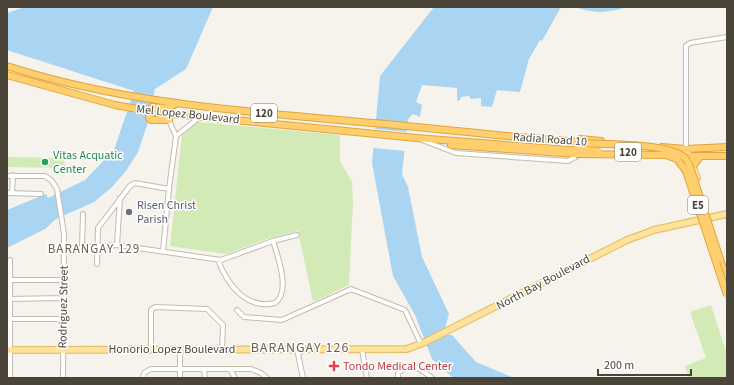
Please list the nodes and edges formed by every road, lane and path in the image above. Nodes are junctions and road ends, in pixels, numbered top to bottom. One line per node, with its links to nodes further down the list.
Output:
1 (727, 37): 16 (street)
2 (7, 66): 4 (highway, Mel Lopez Boulevard / 120)
3 (7, 75): 5 (highway, Mel Lopez Boulevard / 120, bridge)
4 (178, 103): 7 (highway); 8 (highway, Mel Lopez Boulevard / 120)
5 (164, 113): 6 (highway, Mel Lopez Boulevard / 120); 7 (street)
6 (201, 116): 10 (highway, Mel Lopez Boulevard / 120); 11 (street)
7 (169, 120): 11 (street)
8 (373, 123): 9 (highway, Radial Road 10 / 120)
9 (479, 133): 13 (highway, Radial Road 10 / 120); 14 (highway, bridge)
10 (373, 134): 12 (highway, Radial Road 10 / 120)
11 (176, 136): 28 (street)
12 (416, 138): 17 (highway, Radial Road 10 / 120); 17 (street); 18 (highway, bridge)
13 (587, 142): 16 (highway, Radial Road 10 / 120); 17 (highway)
14 (635, 146): 18 (highway, bridge); 49 (highway, E5, bridge)
15 (727, 147): 16 (highway, Radial Road 10 / 120)
16 (686, 149): 21 (main road); 22 (main road)
17 (586, 151): 19 (highway, Radial Road 10 / 120)
18 (634, 154): 50 (highway, E5, bridge)
19 (671, 154): 21 (highway, Radial Road 10 / 120); 24 (highway)
20 (727, 156): 23 (highway, Radial Road 10 / 120)
21 (683, 157): 22 (highway, Radial Road 10 / 120); 24 (main road)
22 (690, 158): 23 (highway, Radial Road 10 / 120); 25 (main road)
23 (699, 158): 25 (highway)
24 (685, 166): 35 (main road)
25 (693, 166): 34 (main road)
26 (7, 176): 27 (street)
27 (13, 176): 29 (street); 41 (street, Rodriguez Street)
28 (169, 188): 31 (street); 42 (street)
29 (9, 193): 30 (street)
30 (41, 194)
31 (120, 198): 38 (street); 39 (street)
32 (83, 214): 40 (street)
33 (727, 214): 34 (main road, North Bay Boulevard)
34 (709, 217): 35 (main road, North Bay Boulevard); 46 (main road)
35 (698, 218): 53 (main road); 57 (main road, North Bay Boulevard)
36 (297, 235): 37 (street)
37 (272, 241): 44 (street); 44 (street)
38 (117, 245): 39 (street); 42 (street)
39 (97, 246): 40 (street); 45 (street)
40 (82, 247): 41 (street)
41 (64, 249): 48 (street, Rodriguez Street)
42 (163, 251): 44 (street)
43 (10, 260): 47 (street)
44 (218, 260)
45 (97, 264)
46 (727, 275)
47 (9, 280): 48 (street); 51 (street)
48 (64, 280): 52 (street, Rodriguez Street)
49 (727, 280)
50 (727, 295)
51 (8, 298): 52 (street); 55 (street)
52 (63, 298): 56 (street, Rodriguez Street)
53 (727, 300)
54 (237, 310): 57 (street)
55 (8, 319): 56 (street); 63 (street)
56 (63, 319): 58 (street, Rodriguez Street)
57 (423, 343): 64 (main road, North Bay Boulevard)
58 (63, 349): 59 (main road, Honorio Lopez Boulevard); 63 (main road, Honorio Lopez Boulevard); 69 (street, Rodriguez Street)
59 (151, 349): 60 (main road, Honorio Lopez Boulevard); 61 (street)
60 (180, 349): 61 (main road, Honorio Lopez Boulevard); 65 (street)
61 (222, 349): 62 (main road, Honorio Lopez Boulevard)
62 (297, 349): 64 (main road, Honorio Lopez Boulevard); 75 (street)
63 (8, 350): 68 (street)
64 (362, 350): 76 (street)
65 (179, 369): 66 (street); 70 (street); 71 (street)
66 (204, 369): 67 (street); 72 (street)
67 (230, 370): 73 (street); 74 (street)
68 (10, 378)
69 (63, 378)
70 (143, 378)
71 (180, 378)
72 (205, 378)
73 (235, 378)
74 (267, 378)
75 (303, 378)
76 (367, 378)
77 (398, 378): 78 (street)
78 (432, 378)

